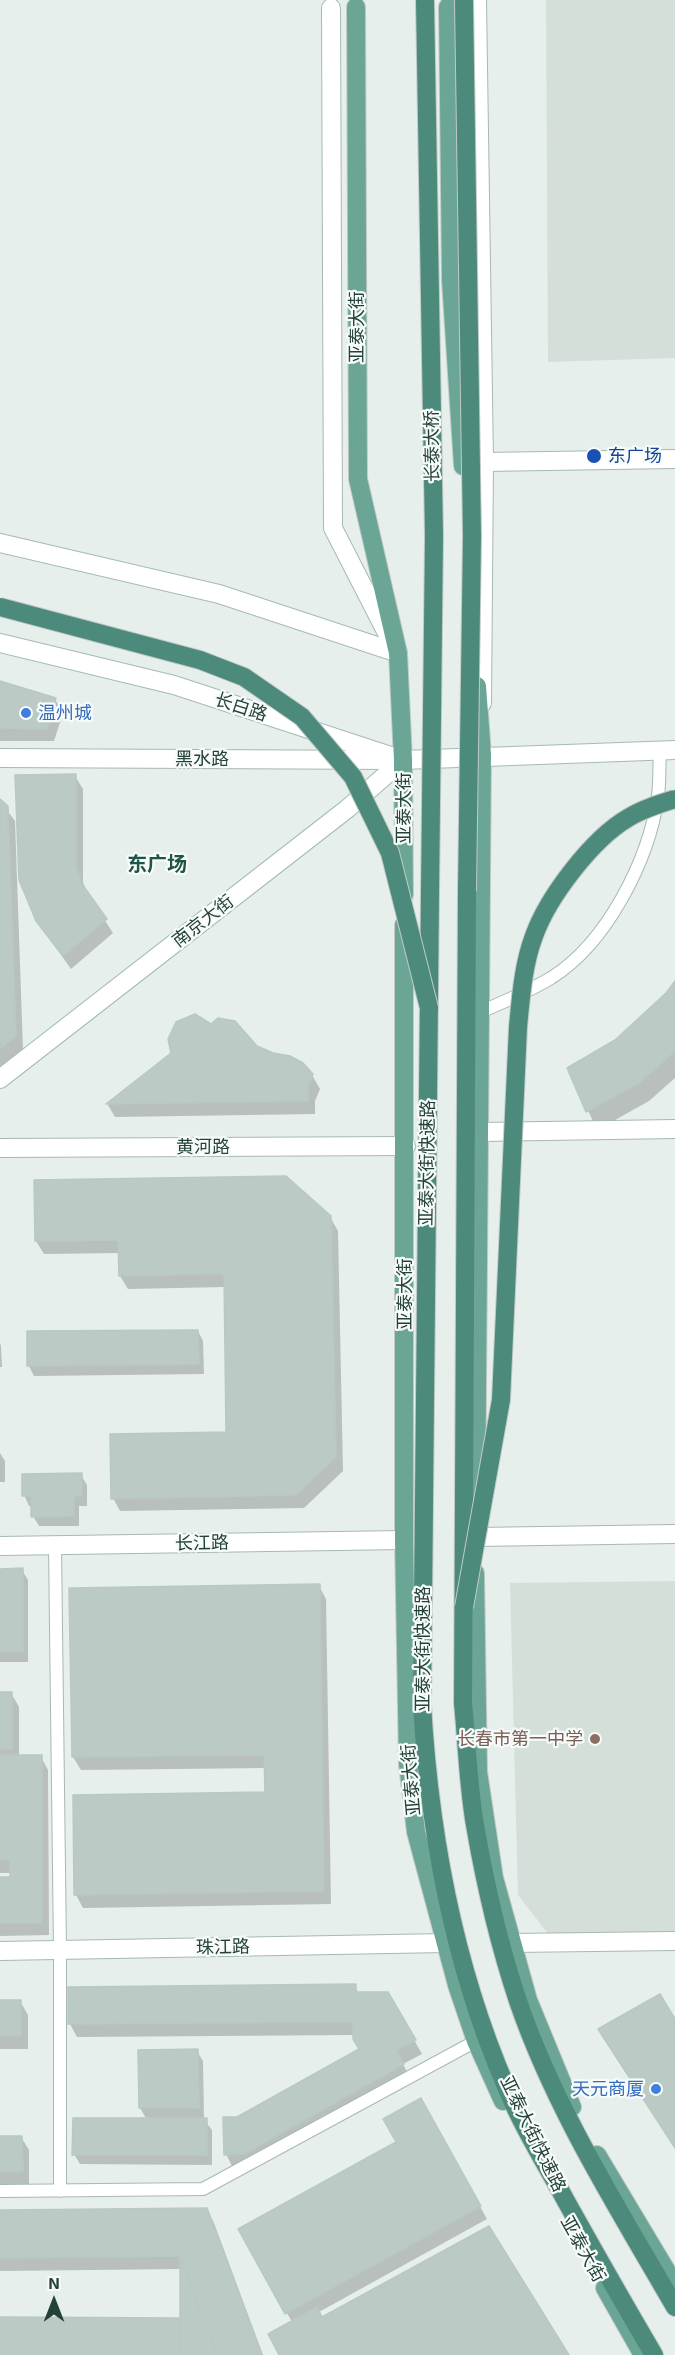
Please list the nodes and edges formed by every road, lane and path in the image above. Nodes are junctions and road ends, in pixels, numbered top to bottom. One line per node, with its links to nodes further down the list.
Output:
1 (425, 0): 17 (highway, 长泰大桥, bridge)
2 (477, 1): 7 (street)
3 (456, 3): 13 (main road); 30 (highway, 亚泰大街快速路, bridge)
4 (356, 7): 11 (main road, 亚泰大街)
5 (331, 8): 11 (street)
6 (675, 459): 7 (street)
7 (484, 462): 13 (street)
8 (0, 543): 11 (street)
9 (0, 607): 18 (highway, bridge)
10 (0, 643): 15 (street, 长白路)
11 (398, 653): 15 (main road, 亚泰大街)
12 (668, 749): 13 (street); 19 (lane)
13 (482, 755): 15 (street, 长白路); 19 (main road)
14 (0, 758): 15 (street, 黑水路)
15 (403, 760): 20 (street, 南京大街); 23 (main road, 亚泰大街)
16 (675, 799): 30 (highway, bridge)
17 (430, 893): 18 (highway, 亚泰大街快速路, bridge)
18 (429, 1008): 42 (highway, 亚泰大街快速路)
19 (480, 1012): 22 (main road)
20 (0, 1079)
21 (675, 1129): 22 (street)
22 (480, 1132): 26 (main road)
23 (406, 1146): 24 (street, 黄河路); 27 (main road, 亚泰大街)
24 (0, 1148)
25 (675, 1534): 26 (street)
26 (476, 1538): 33 (main road)
27 (404, 1540): 29 (street, 长江路); 32 (main road, 亚泰大街)
28 (0, 1546): 29 (street, 长江路)
29 (55, 1546): 34 (lane)
30 (464, 1607): 40 (highway, 亚泰大街快速路)
31 (675, 1941): 33 (street)
32 (446, 1943): 34 (street, 珠江路); 36 (main road, 亚泰大街)
33 (511, 1943): 39 (main road)
34 (60, 1950): 35 (street, 珠江路); 38 (lane)
35 (0, 1951)
36 (476, 2041): 38 (lane); 41 (main road, 亚泰大街)
37 (0, 2191): 38 (lane)
38 (60, 2191)
39 (675, 2285)
40 (675, 2307)
41 (643, 2355)
42 (654, 2355)

